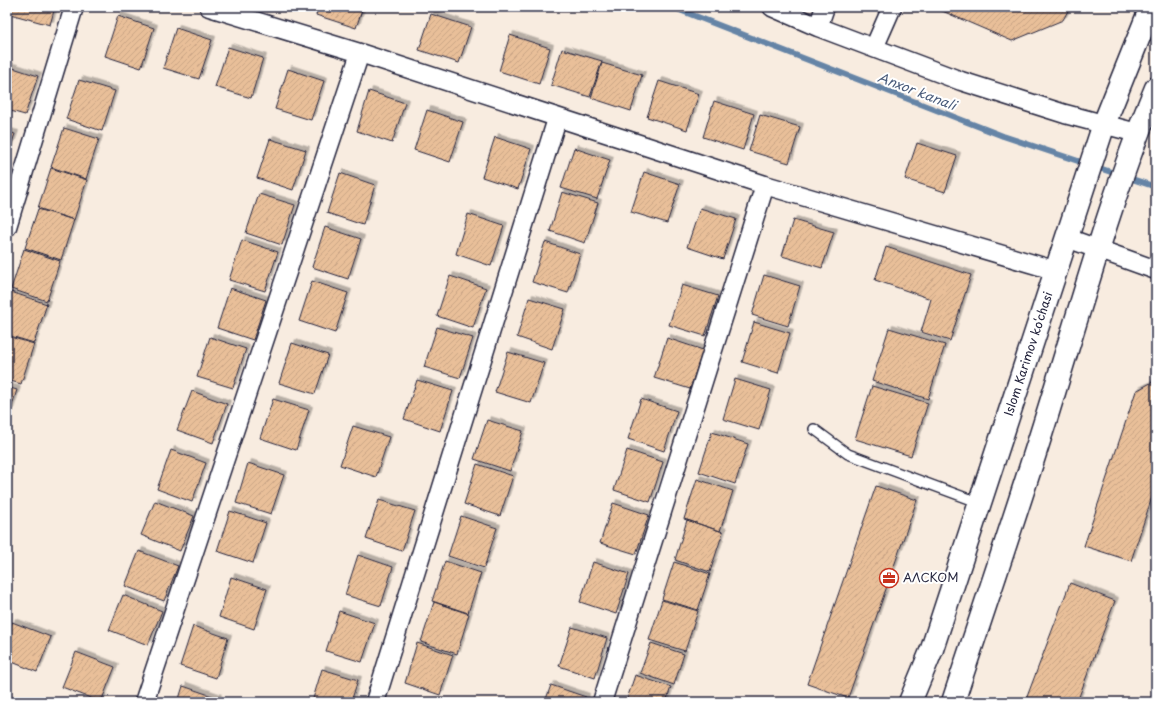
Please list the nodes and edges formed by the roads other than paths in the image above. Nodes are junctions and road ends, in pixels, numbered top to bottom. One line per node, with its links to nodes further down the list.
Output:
1 (74, 7): 15 (street)
2 (209, 7): 9 (street)
3 (772, 7): 7 (street)
4 (825, 7): 7 (street)
5 (892, 7): 8 (street)
6 (1152, 7): 12 (main road, Islom Karimov ko‘chasi)
7 (818, 27): 8 (street)
8 (874, 48): 12 (street)
9 (360, 53): 11 (street); 22 (street)
10 (1156, 88): 13 (main road)
11 (557, 119): 14 (street); 23 (street)
12 (1104, 124): 13 (street); 16 (main road, Islom Karimov ko‘chasi)
13 (1143, 124): 17 (main road)
14 (765, 185): 18 (street); 24 (street)
15 (7, 227)
16 (1067, 238): 17 (street); 18 (main road, Islom Karimov ko‘chasi)
17 (1098, 249): 19 (street); 26 (main road)
18 (1056, 270): 21 (main road, Islom Karimov ko‘chasi)
19 (1156, 270)
20 (814, 429): 21 (lane)
21 (980, 503): 25 (main road, Islom Karimov ko‘chasi)
22 (144, 702)
23 (375, 702)
24 (602, 702)
25 (910, 702)
26 (953, 702)

